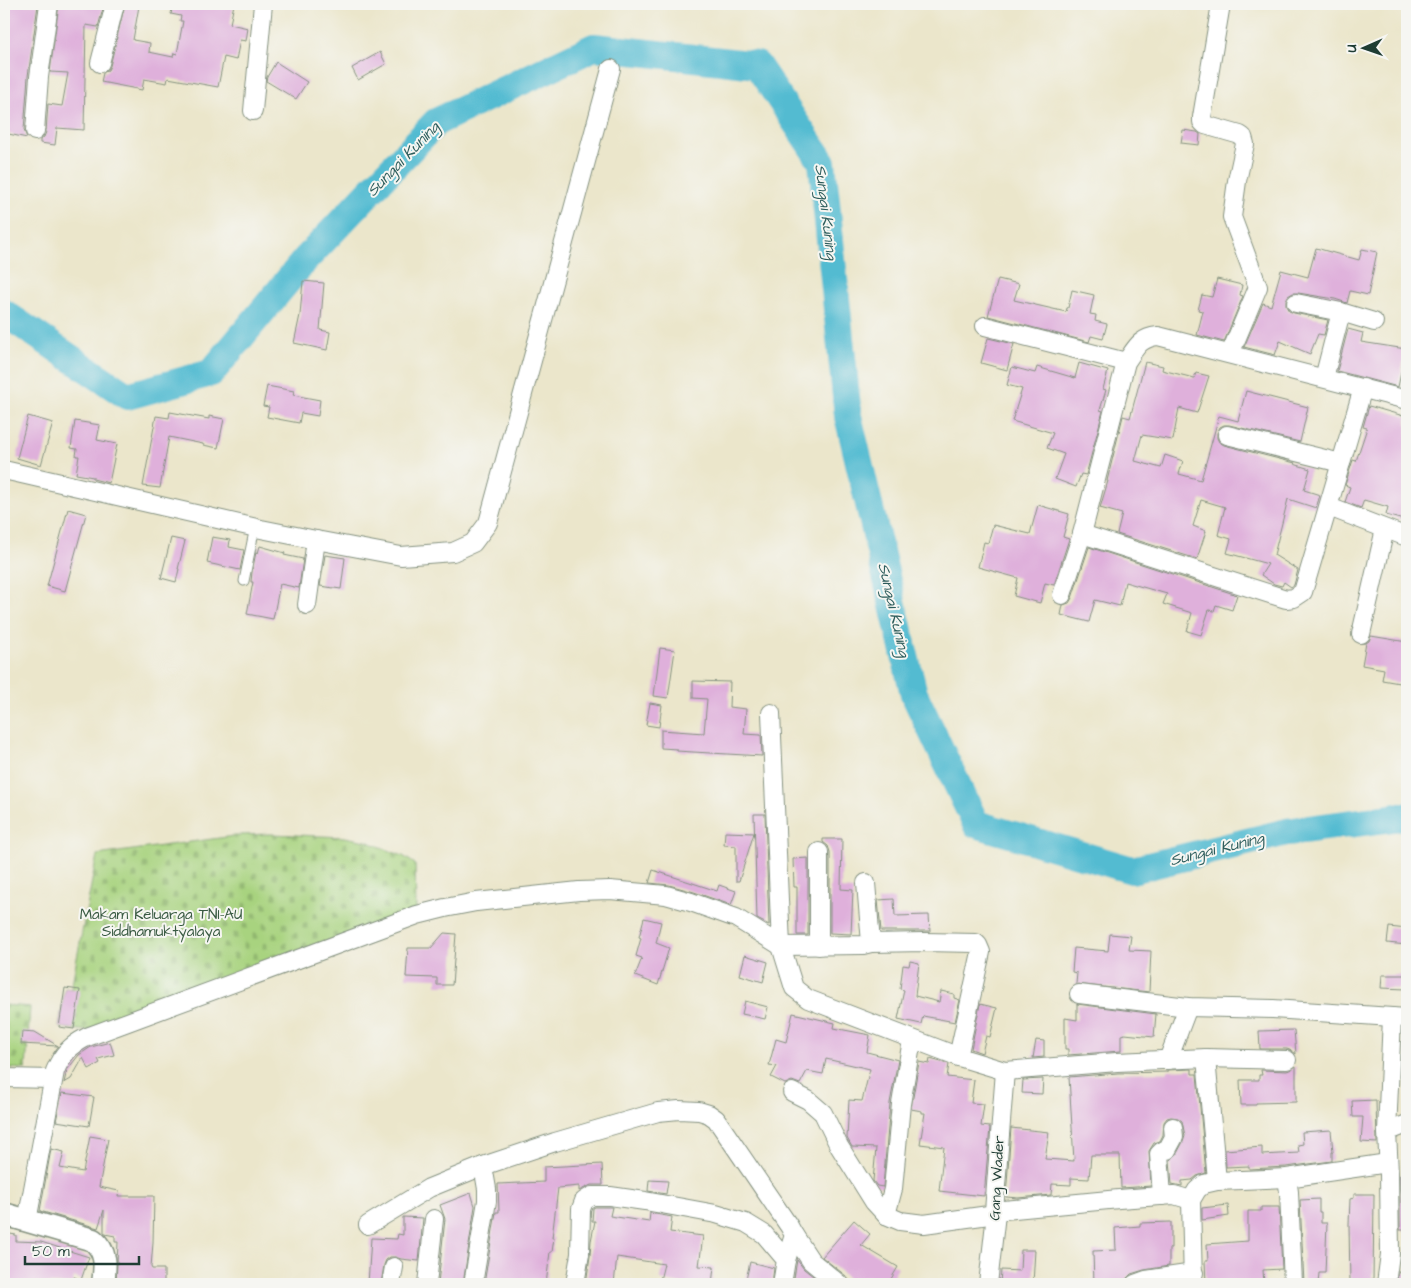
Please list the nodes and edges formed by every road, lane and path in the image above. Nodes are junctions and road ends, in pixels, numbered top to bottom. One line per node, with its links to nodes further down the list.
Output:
1 (49, 4): 8 (street)
2 (115, 4): 5 (street)
3 (263, 4): 7 (street)
4 (1221, 4): 13 (street)
5 (100, 63)
6 (611, 69): 26 (street)
7 (253, 112)
8 (35, 131)
9 (1296, 303): 10 (street)
10 (1341, 312): 11 (street); 15 (street)
11 (1374, 322)
12 (985, 326): 14 (street)
13 (1230, 354): 14 (street); 15 (street)
14 (1126, 362): 24 (street)
15 (1324, 378): 16 (street)
16 (1362, 388): 17 (street); 19 (street)
17 (1407, 400)
18 (1227, 435): 19 (street)
19 (1341, 463): 21 (street)
20 (4, 470): 22 (street)
21 (1329, 507): 23 (street); 24 (street)
22 (255, 527): 26 (street); 27 (lane)
23 (1386, 529): 25 (street); 30 (street)
24 (1082, 534): 28 (street)
25 (1407, 537)
26 (316, 540): 29 (street)
27 (244, 582)
28 (1062, 595)
29 (307, 605)
30 (1361, 634)
31 (771, 713): 35 (street)
32 (819, 852): 36 (street)
33 (866, 883): 34 (street)
34 (871, 943): 36 (street); 41 (street)
35 (782, 946): 36 (street); 40 (street); 47 (street)
36 (819, 946)
37 (1079, 994): 38 (street)
38 (1188, 1007): 39 (street); 43 (street)
39 (1400, 1017): 51 (street)
40 (912, 1040): 41 (street); 60 (street)
41 (958, 1057): 45 (street)
42 (1206, 1058): 43 (street); 44 (street); 54 (street)
43 (1168, 1060): 45 (street)
44 (1288, 1060)
45 (1005, 1071): 58 (street, Gang Wader)
46 (4, 1078): 47 (street)
47 (53, 1079): 62 (street)
48 (792, 1092): 60 (street)
49 (1407, 1124): 51 (street)
50 (1173, 1127): 56 (street)
51 (1387, 1132): 53 (street)
52 (483, 1166): 63 (street); 64 (street); 69 (street)
53 (1388, 1174): 55 (street); 76 (street)
54 (1216, 1182): 55 (street); 57 (street)
55 (1288, 1185): 75 (street)
56 (1162, 1196): 57 (street); 58 (street)
57 (1191, 1200): 66 (street)
58 (995, 1213): 60 (street); 73 (street, Gang Wader)
59 (4, 1214): 62 (street)
60 (886, 1215)
61 (434, 1219): 68 (street)
62 (27, 1220): 67 (street)
63 (368, 1225)
64 (794, 1236): 65 (street); 72 (street)
65 (786, 1260): 70 (street); 71 (street)
66 (1194, 1279): 74 (street)
67 (103, 1284)
68 (427, 1284)
69 (473, 1284)
70 (575, 1284)
71 (782, 1284)
72 (839, 1284)
73 (988, 1284)
74 (1135, 1284)
75 (1293, 1284)
76 (1386, 1284)

